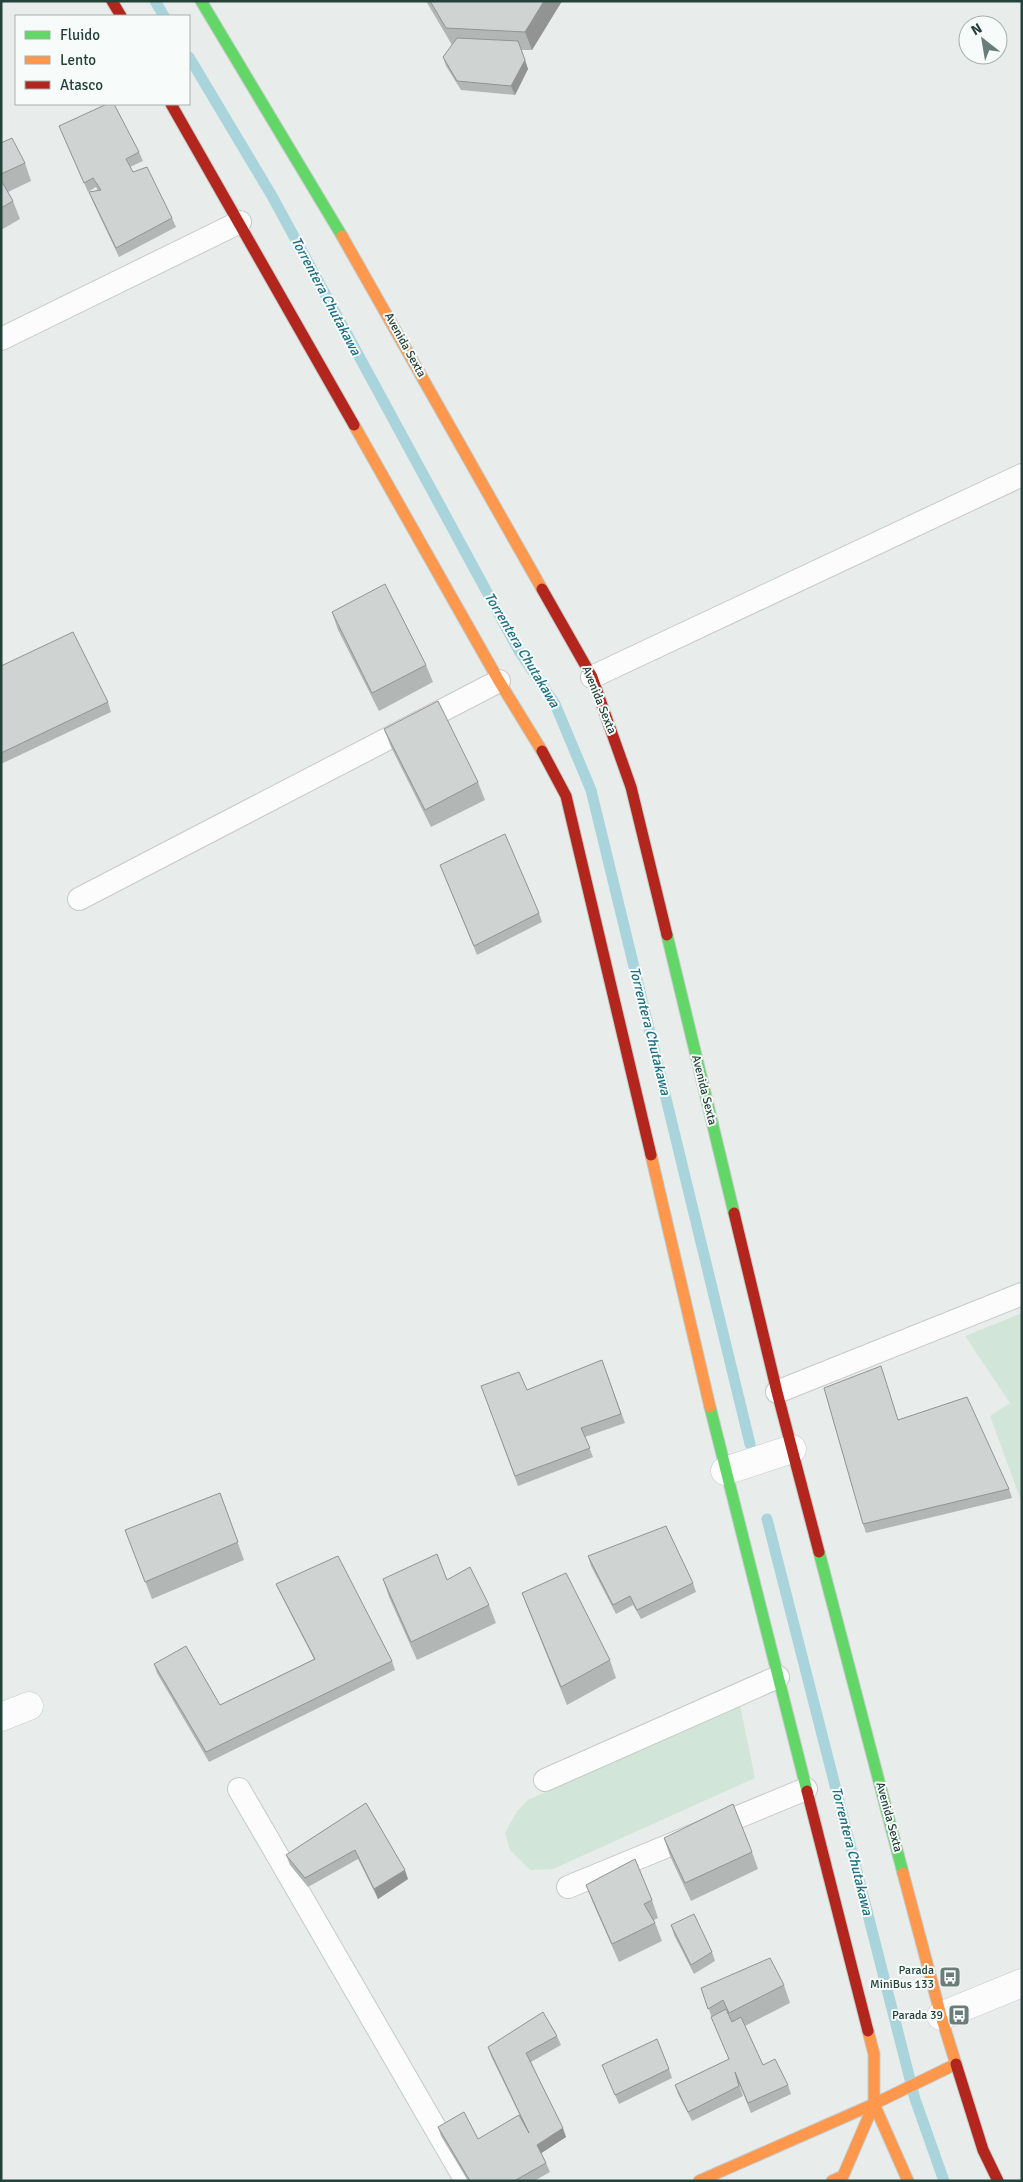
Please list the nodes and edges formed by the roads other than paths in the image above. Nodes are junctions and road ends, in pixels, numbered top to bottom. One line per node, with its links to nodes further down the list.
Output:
1 (112, 1): 3 (street)
2 (201, 1): 8 (street, Avenida Sexta)
3 (120, 15)
4 (173, 105): 5 (street)
5 (240, 222): 6 (lane); 9 (street)
6 (1, 339)
7 (1022, 475): 8 (lane)
8 (592, 677): 12 (street, Avenida Sexta)
9 (499, 680): 10 (lane); 14 (street)
10 (79, 899)
11 (1022, 1294): 12 (lane)
12 (777, 1392): 13 (street, Avenida Sexta)
13 (792, 1449): 14 (street); 23 (street, Avenida Sexta)
14 (729, 1470): 15 (street)
15 (778, 1677): 18 (lane); 20 (street)
16 (29, 1706): 17 (street)
17 (1, 1718)
18 (545, 1780)
19 (238, 1789): 26 (lane)
20 (806, 1789): 21 (lane); 25 (street)
21 (568, 1888)
22 (1022, 1983): 23 (street)
23 (941, 2016): 24 (street, Avenida Sexta)
24 (956, 2064): 25 (street); 30 (street, Avenida Sexta)
25 (874, 2104): 27 (street); 28 (street); 29 (street)
26 (466, 2181)
27 (698, 2181)
28 (832, 2181)
29 (908, 2181)
30 (998, 2181)

